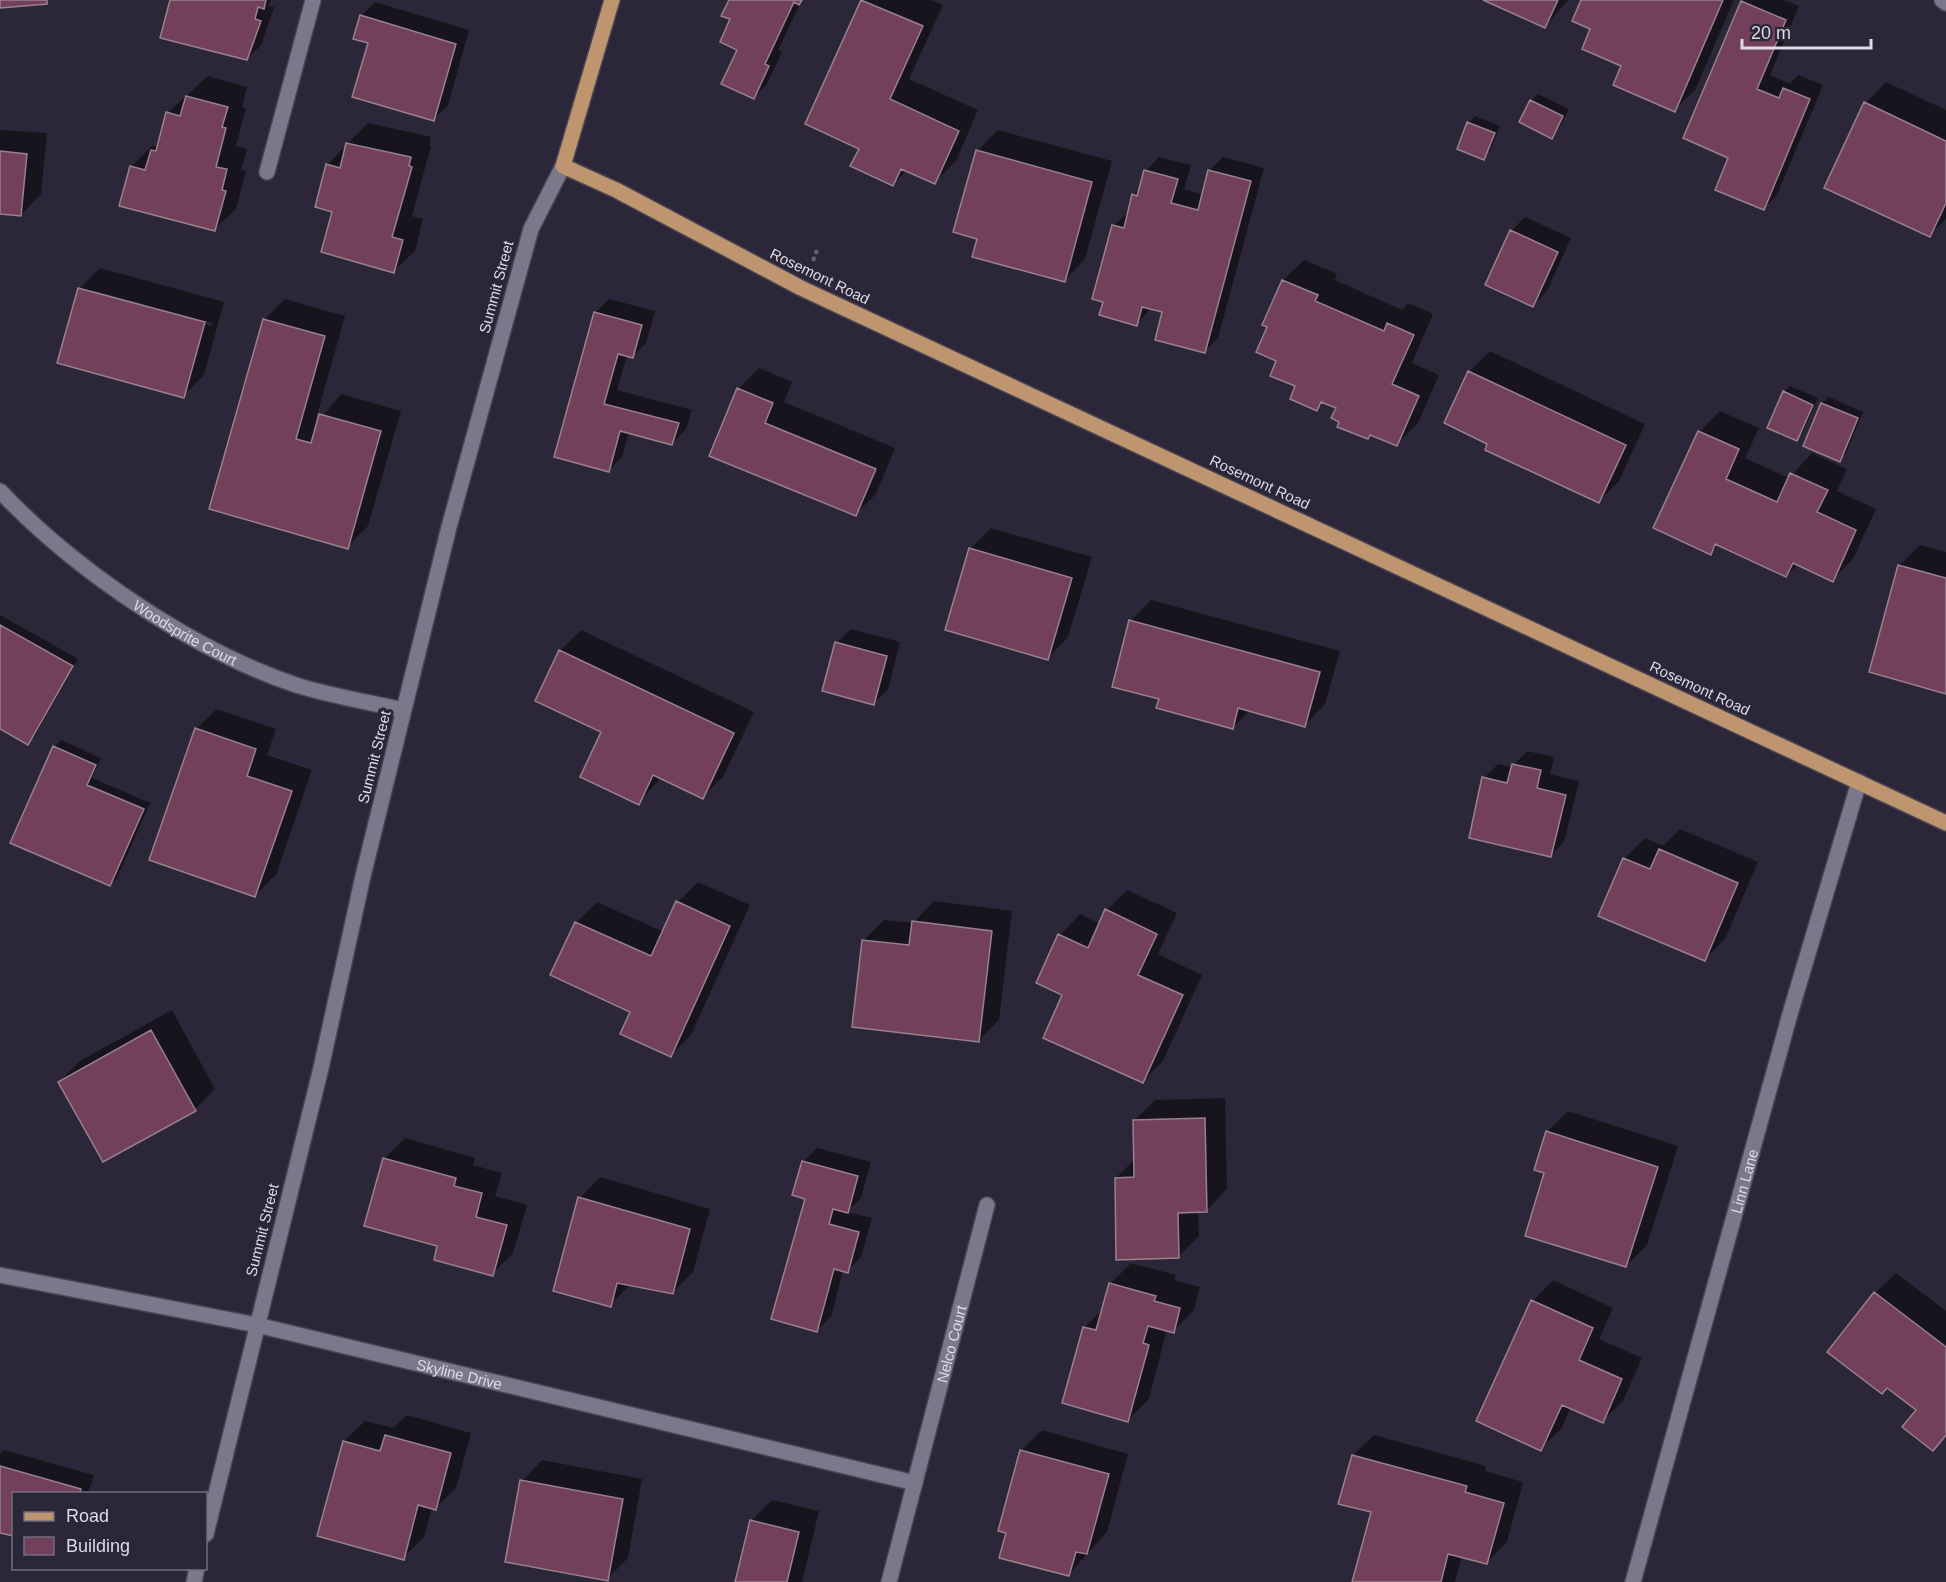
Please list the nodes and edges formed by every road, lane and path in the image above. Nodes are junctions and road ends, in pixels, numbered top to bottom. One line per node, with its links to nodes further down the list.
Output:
1 (313, 0): 6 (street)
2 (612, 0): 5 (main road, Summit Street)
3 (1942, 0): 4 (street)
4 (1946, 3)
5 (563, 166): 8 (street, Summit Street); 9 (main road, Rosemont Road)
6 (267, 172)
7 (0, 491): 8 (street, Woodsprite Court)
8 (403, 710): 13 (street, Summit Street)
9 (1859, 782): 10 (main road, Rosemont Road); 17 (street, Linn Lane)
10 (1946, 823)
11 (987, 1205): 14 (street, Nelco Court)
12 (0, 1275): 13 (street, Skyline Drive)
13 (257, 1325): 14 (street, Skyline Drive); 15 (street, Summit Street)
14 (915, 1483): 16 (street, Nelco Court)
15 (207, 1530)
16 (889, 1582)
17 (1633, 1582)

